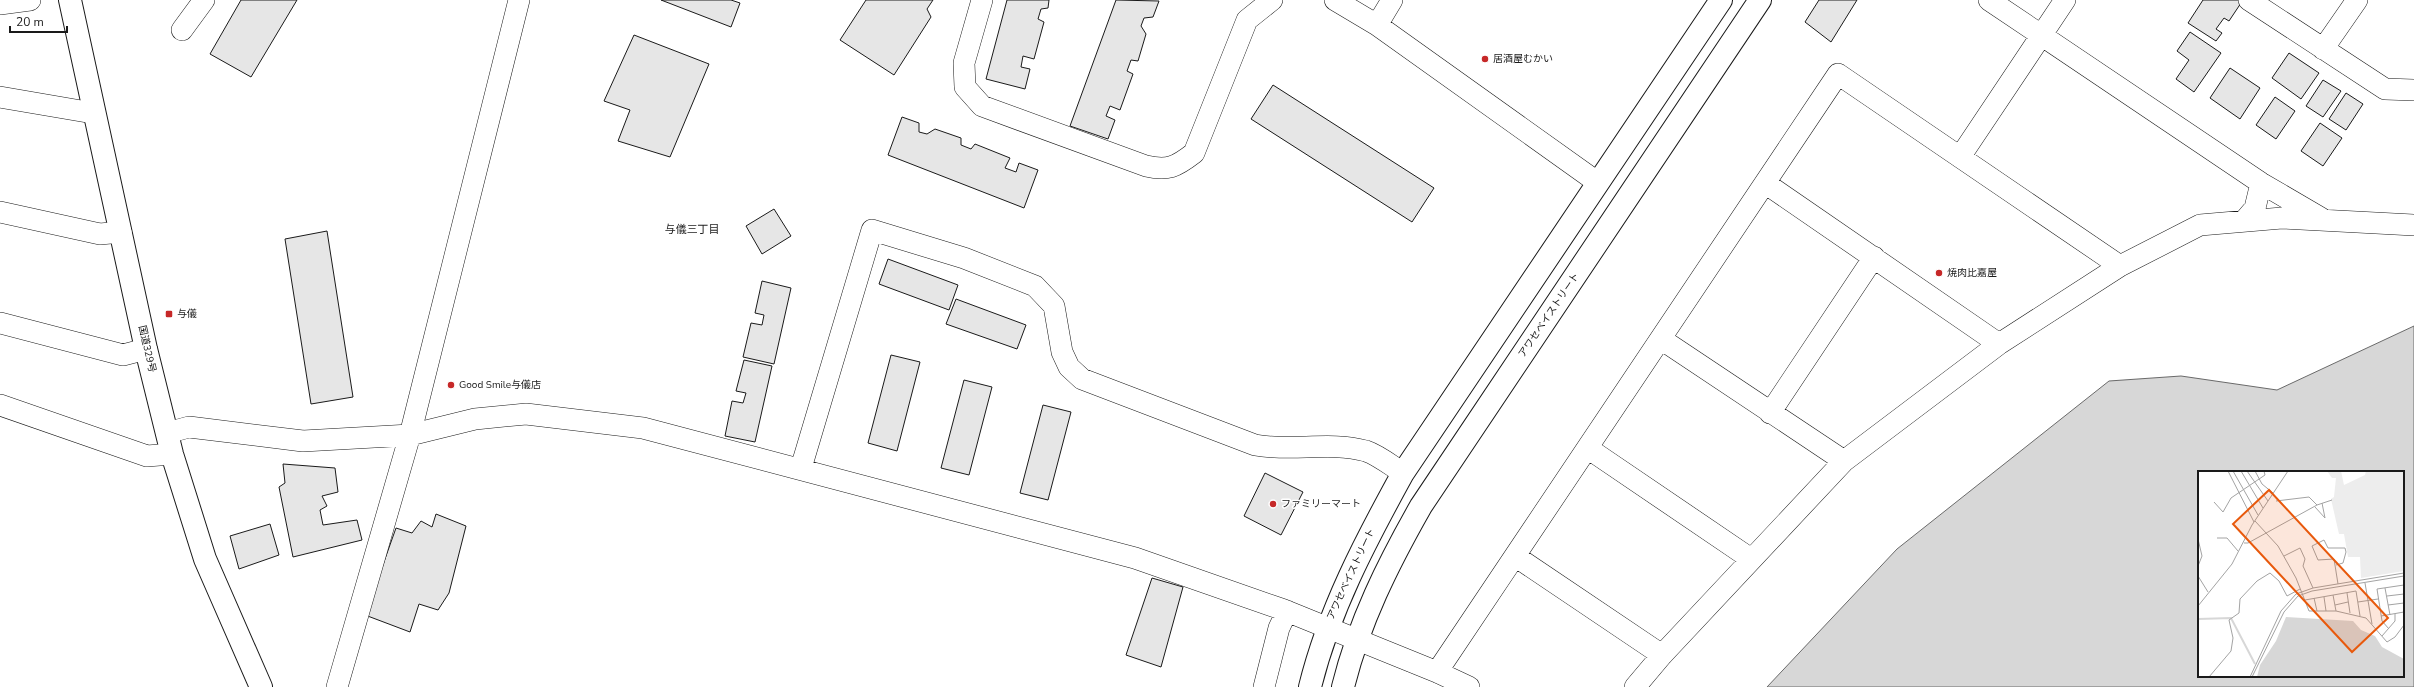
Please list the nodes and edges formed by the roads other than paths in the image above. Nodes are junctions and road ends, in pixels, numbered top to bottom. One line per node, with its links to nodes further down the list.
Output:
1 (30, 0): 15 (street)
2 (70, 0): 22 (main road, 国道329号)
3 (204, 0): 17 (street)
4 (519, 0): 41 (street)
5 (982, 0): 6 (street)
6 (1272, 0)
7 (1335, 0): 16 (street)
8 (1392, 0): 16 (street)
9 (1721, 0): 24 (main road, アワセベイストリート)
10 (1760, 0): 51 (main road, アワセベイストリート)
11 (1989, 0): 18 (street)
12 (2065, 0): 18 (street)
13 (2249, 0): 19 (street)
14 (2357, 0): 19 (street)
15 (0, 4)
16 (1377, 25): 24 (street)
17 (182, 30)
18 (2042, 35): 23 (street); 26 (street)
19 (2323, 49): 20 (street)
20 (2414, 90)
21 (0, 97): 22 (street)
22 (93, 113): 31 (main road, 国道329号)
23 (1960, 157): 25 (street); 33 (street)
24 (1597, 182): 46 (main road, アワセベイストリート)
25 (1765, 183): 32 (street); 35 (street)
26 (2261, 183): 28 (street); 29 (street)
27 (0, 212): 31 (street)
28 (2244, 221): 29 (street); 33 (street)
29 (2328, 222): 30 (street)
30 (2414, 225)
31 (121, 232): 37 (main road, 国道329号)
32 (1874, 257): 36 (street); 39 (street)
33 (2120, 266): 36 (street)
34 (0, 323): 37 (street)
35 (1661, 339): 39 (street); 42 (street)
36 (1999, 344): 44 (street)
37 (146, 349): 40 (main road, 国道329号)
38 (0, 405): 43 (street)
39 (1770, 413): 44 (street)
40 (167, 433): 41 (street); 43 (main road, 国道329号)
41 (410, 435): 45 (street); 55 (street)
42 (1589, 449): 47 (street); 48 (street)
43 (172, 454): 54 (main road, 国道329号)
44 (1844, 461): 48 (street)
45 (801, 468): 46 (street); 49 (street)
46 (1403, 472): 50 (main road, アワセベイストリート)
47 (1515, 556): 52 (street); 53 (street)
48 (1752, 559): 52 (street)
49 (1287, 611): 50 (street); 56 (street)
50 (1327, 628): 51 (street); 57 (main road, アワセベイストリート)
51 (1356, 639): 53 (street); 58 (main road, アワセベイストリート)
52 (1662, 654): 60 (street)
53 (1437, 672): 59 (street)
54 (261, 687)
55 (337, 687)
56 (1264, 687)
57 (1310, 687)
58 (1343, 687)
59 (1469, 687)
60 (1635, 687)

